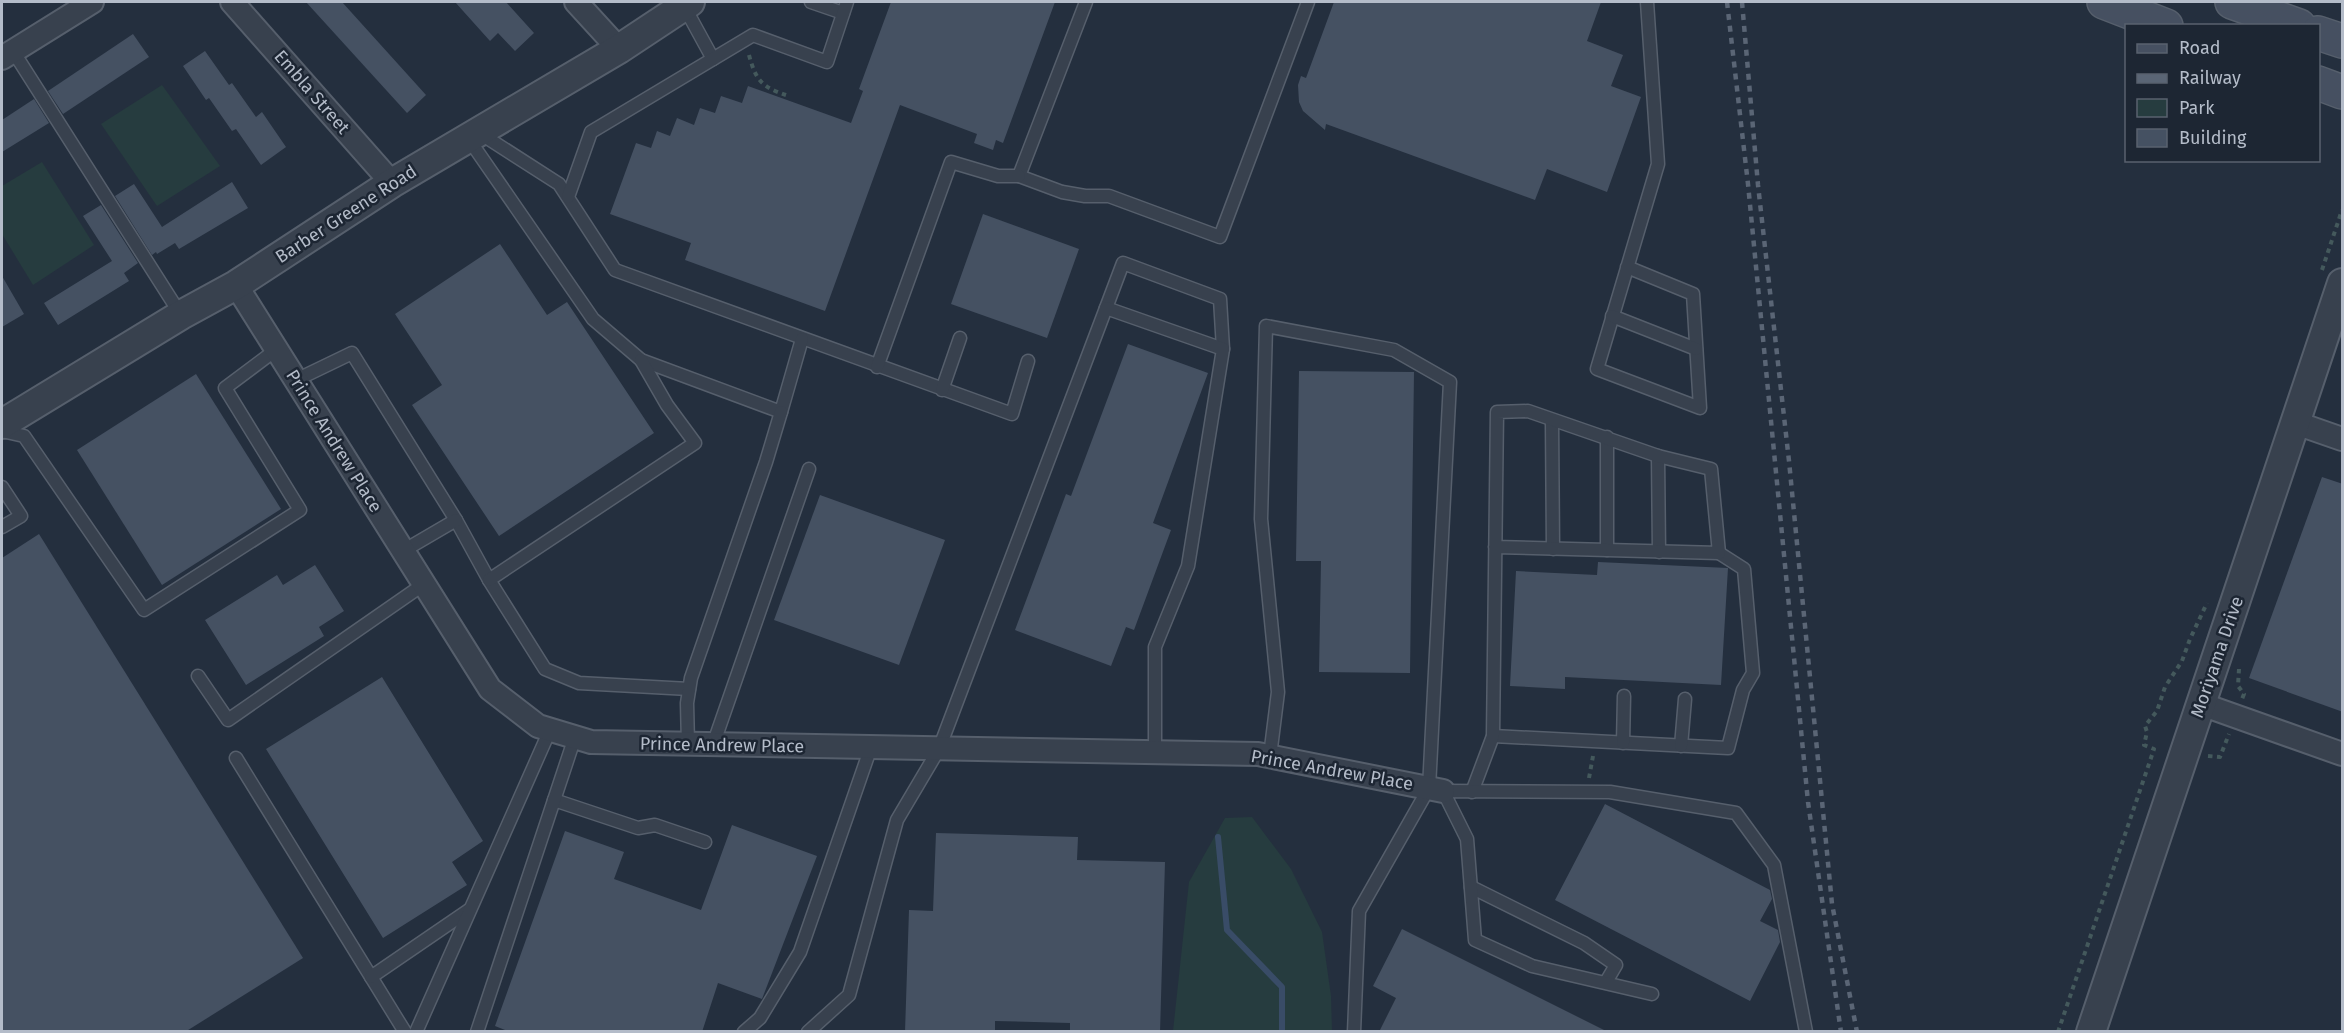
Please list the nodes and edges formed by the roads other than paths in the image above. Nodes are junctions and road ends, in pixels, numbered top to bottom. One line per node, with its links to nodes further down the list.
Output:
1 (92, 2): 17 (street)
2 (232, 2): 23 (street, Embla Street)
3 (576, 2): 16 (street)
4 (811, 2): 11 (lane)
5 (1086, 2): 22 (lane)
6 (1308, 2): 22 (lane)
7 (1647, 2): 25 (lane)
8 (2104, 2): 12 (main road)
9 (2232, 2): 13 (main road)
10 (687, 4): 16 (street, Barber Greene Road); 18 (lane)
11 (845, 7): 18 (lane)
12 (2161, 24)
13 (2293, 24)
14 (2320, 33): 15 (main road)
15 (2343, 41)
16 (619, 49): 21 (street, Barber Greene Road)
17 (8, 54): 29 (lane)
18 (713, 59): 24 (lane)
19 (2320, 83): 20 (main road)
20 (2343, 92)
21 (473, 135): 23 (street, Barber Greene Road); 24 (lane); 36 (lane)
22 (1019, 176): 38 (lane)
23 (392, 183): 27 (street, Barber Greene Road)
24 (568, 197): 32 (lane)
25 (1627, 267): 30 (lane); 35 (lane)
26 (2343, 283): 43 (street, Moriyama Drive)
27 (236, 285): 29 (street, Barber Greene Road); 33 (street, Prince Andrew Place)
28 (1106, 308): 34 (lane); 34 (lane); 74 (lane)
29 (181, 315): 44 (street, Barber Greene Road)
30 (1612, 316): 35 (lane); 35 (lane)
31 (960, 338): 40 (lane)
32 (802, 339): 38 (lane); 41 (lane)
33 (277, 349): 39 (street, Prince Andrew Place); 45 (lane)
34 (1223, 349): 75 (lane)
35 (1696, 350)
36 (641, 360): 41 (lane); 59 (lane)
37 (1028, 361): 40 (lane)
38 (877, 367): 40 (lane)
39 (296, 380): 51 (lane); 56 (street, Prince Andrew Place)
40 (942, 390)
41 (781, 412): 62 (lane)
42 (1552, 421): 46 (lane); 53 (lane); 54 (lane)
43 (2296, 423): 47 (street); 65 (street, Moriyama Drive)
44 (2, 424)
45 (2, 431)
46 (1607, 437): 48 (lane); 55 (lane)
47 (2343, 439)
48 (1658, 456): 57 (lane); 58 (lane)
49 (809, 469): 71 (lane)
50 (2, 487): 52 (lane)
51 (456, 520): 56 (lane); 59 (lane)
52 (2, 527)
53 (1496, 548): 54 (lane); 67 (lane)
54 (1553, 549): 55 (lane)
55 (1607, 550): 57 (lane)
56 (403, 551): 60 (street, Prince Andrew Place)
57 (1659, 552): 58 (lane)
58 (1719, 553): 72 (lane)
59 (489, 580): 62 (lane)
60 (424, 584): 61 (lane); 66 (street, Prince Andrew Place)
61 (198, 676)
62 (689, 689): 70 (lane)
63 (1624, 696): 69 (lane)
64 (1685, 699): 72 (lane)
65 (2201, 704): 76 (street); 95 (street, Moriyama Drive)
66 (550, 730): 68 (street, Prince Andrew Place); 84 (lane)
67 (1493, 736): 69 (lane); 80 (lane)
68 (574, 737): 70 (street, Prince Andrew Place); 81 (lane)
69 (1623, 743): 72 (lane)
70 (688, 744): 71 (street, Prince Andrew Place)
71 (713, 745): 73 (street, Prince Andrew Place)
72 (1681, 746)
73 (871, 747): 74 (street, Prince Andrew Place); 91 (lane)
74 (939, 748): 75 (street, Prince Andrew Place); 92 (lane)
75 (1155, 752): 77 (street, Prince Andrew Place)
76 (2343, 754)
77 (1270, 756): 79 (street, Prince Andrew Place); 79 (lane)
78 (236, 758): 85 (lane)
79 (1436, 790): 80 (lane); 83 (lane); 93 (lane)
80 (1472, 792): 94 (lane)
81 (554, 800): 82 (lane); 90 (lane)
82 (705, 842)
83 (1471, 887): 86 (lane); 86 (lane)
84 (470, 910): 85 (lane); 89 (lane)
85 (371, 977): 88 (lane)
86 (1605, 982): 87 (lane)
87 (1652, 994)
88 (405, 1032)
89 (417, 1032)
90 (477, 1032)
91 (744, 1032)
92 (808, 1032)
93 (1354, 1032)
94 (1806, 1032)
95 (2091, 1032)

